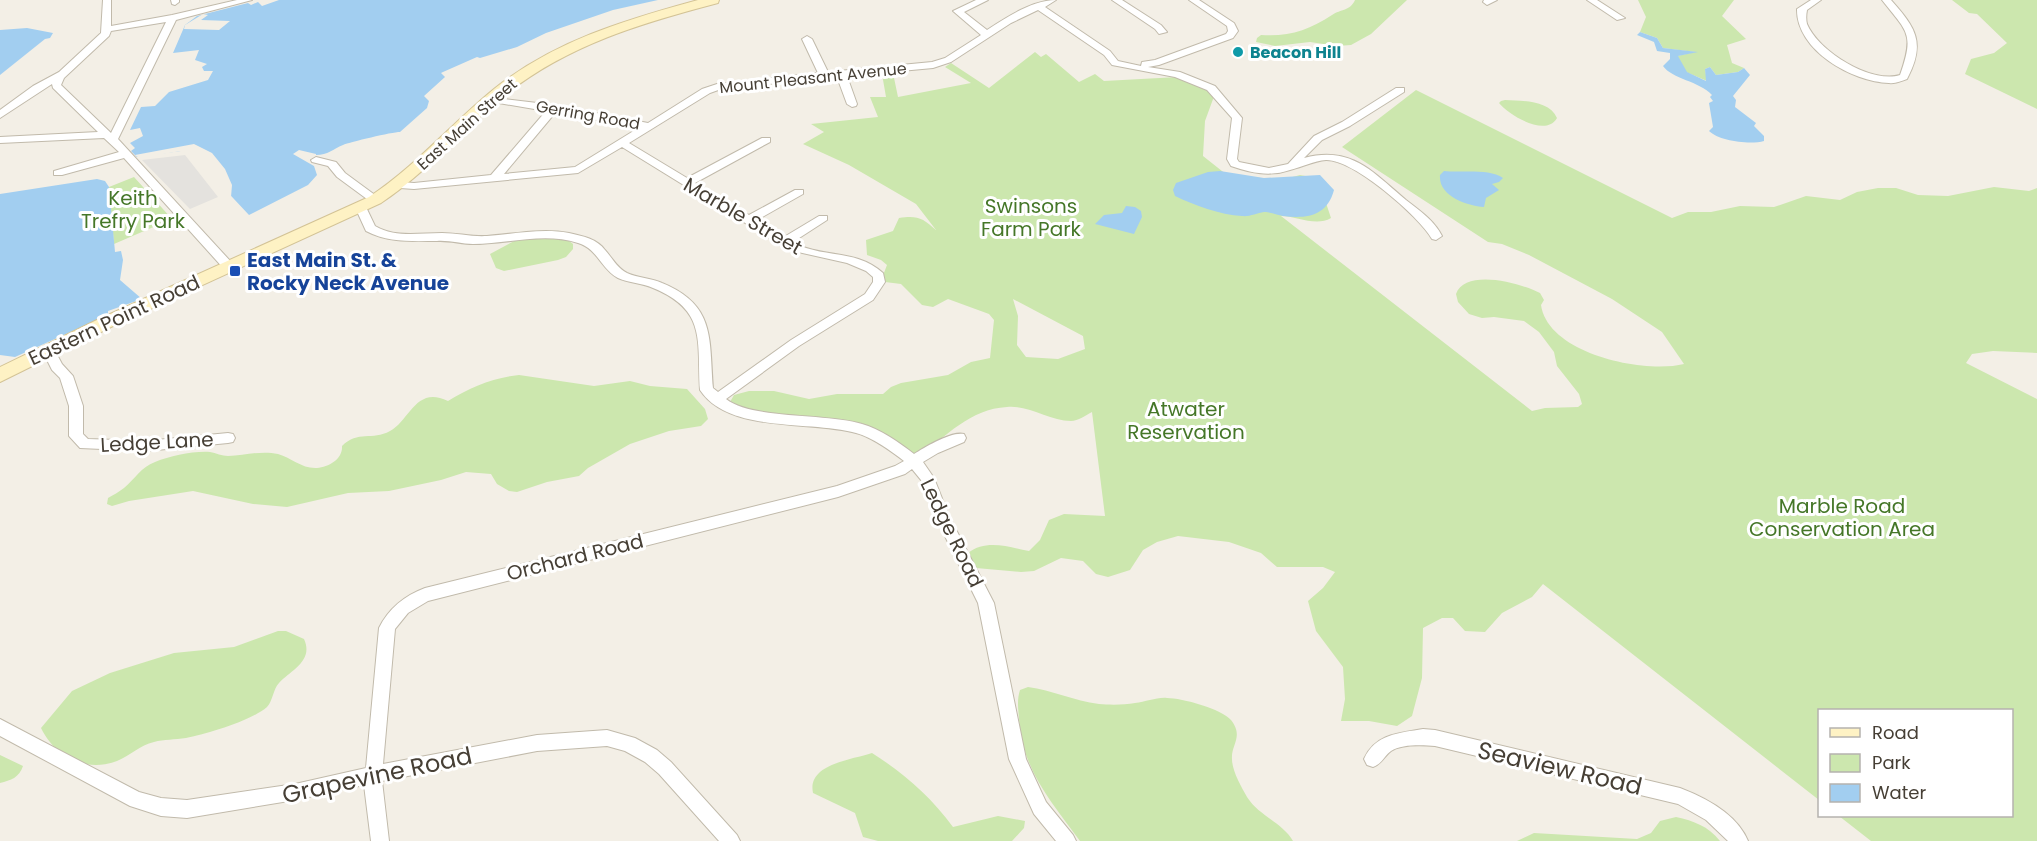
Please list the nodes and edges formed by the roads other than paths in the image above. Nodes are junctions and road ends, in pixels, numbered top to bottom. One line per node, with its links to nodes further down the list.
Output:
1 (107, 0): 14 (street)
2 (248, 0): 12 (street)
3 (713, 0): 23 (main road, East Main Street)
4 (984, 0): 16 (street)
5 (1052, 0): 11 (street, Mount Pleasant Avenue)
6 (1116, 0): 15 (street)
7 (1193, 0): 18 (street)
8 (1591, 0): 13 (street)
9 (1817, 0): 10 (street)
10 (1886, 0)
11 (1038, 6): 16 (street, Mount Pleasant Avenue); 18 (street)
12 (172, 18): 14 (street); 28 (street)
13 (1620, 18)
14 (107, 29): 19 (street)
15 (1161, 32)
16 (987, 35): 20 (street, Mount Pleasant Avenue)
17 (807, 39): 21 (street)
18 (1107, 53): 34 (street)
19 (62, 74): 26 (street); 28 (street)
20 (841, 75): 21 (street, Mount Pleasant Avenue); 24 (street)
21 (824, 76): 27 (street, Mount Pleasant Avenue)
22 (1400, 90): 34 (street)
23 (492, 99): 25 (street, Gerring Road); 38 (main road, East Main Street)
24 (852, 104)
25 (554, 108): 27 (street, Gerring Road); 36 (street)
26 (0, 116)
27 (649, 126): 31 (street, Mount Pleasant Avenue)
28 (110, 139): 29 (street); 32 (street)
29 (0, 140)
30 (766, 140): 37 (street)
31 (622, 143): 36 (street, Mount Pleasant Avenue); 37 (street, Marble Street)
32 (125, 154): 35 (street); 45 (street)
33 (316, 160): 40 (street)
34 (1292, 166): 43 (street)
35 (58, 173)
36 (494, 179): 38 (street, Mount Pleasant Avenue)
37 (686, 183): 42 (street, Marble Street)
38 (400, 185): 40 (main road, East Main Street)
39 (800, 192): 42 (street)
40 (368, 204): 45 (main road, East Main Street); 48 (street)
41 (823, 218): 44 (street)
42 (747, 221): 44 (street, Marble Street)
43 (1436, 236)
44 (784, 242): 48 (street, Marble Street)
45 (229, 267): 46 (main road, Eastern Point Road)
46 (48, 350): 47 (main road, Eastern Point Road); 49 (street, Ledge Lane)
47 (0, 375)
48 (718, 398): 51 (street, Ledge Road)
49 (228, 438)
50 (959, 438): 51 (street, Orchard Road)
51 (914, 461): 54 (street, Orchard Road); 57 (street, Ledge Road)
52 (0, 728): 54 (street, Grapevine Road)
53 (1373, 759): 58 (street, Seaview Road)
54 (375, 774): 55 (street, Orchard Road); 56 (street, Grapevine Road)
55 (380, 841)
56 (731, 841)
57 (1067, 841)
58 (1738, 841)

